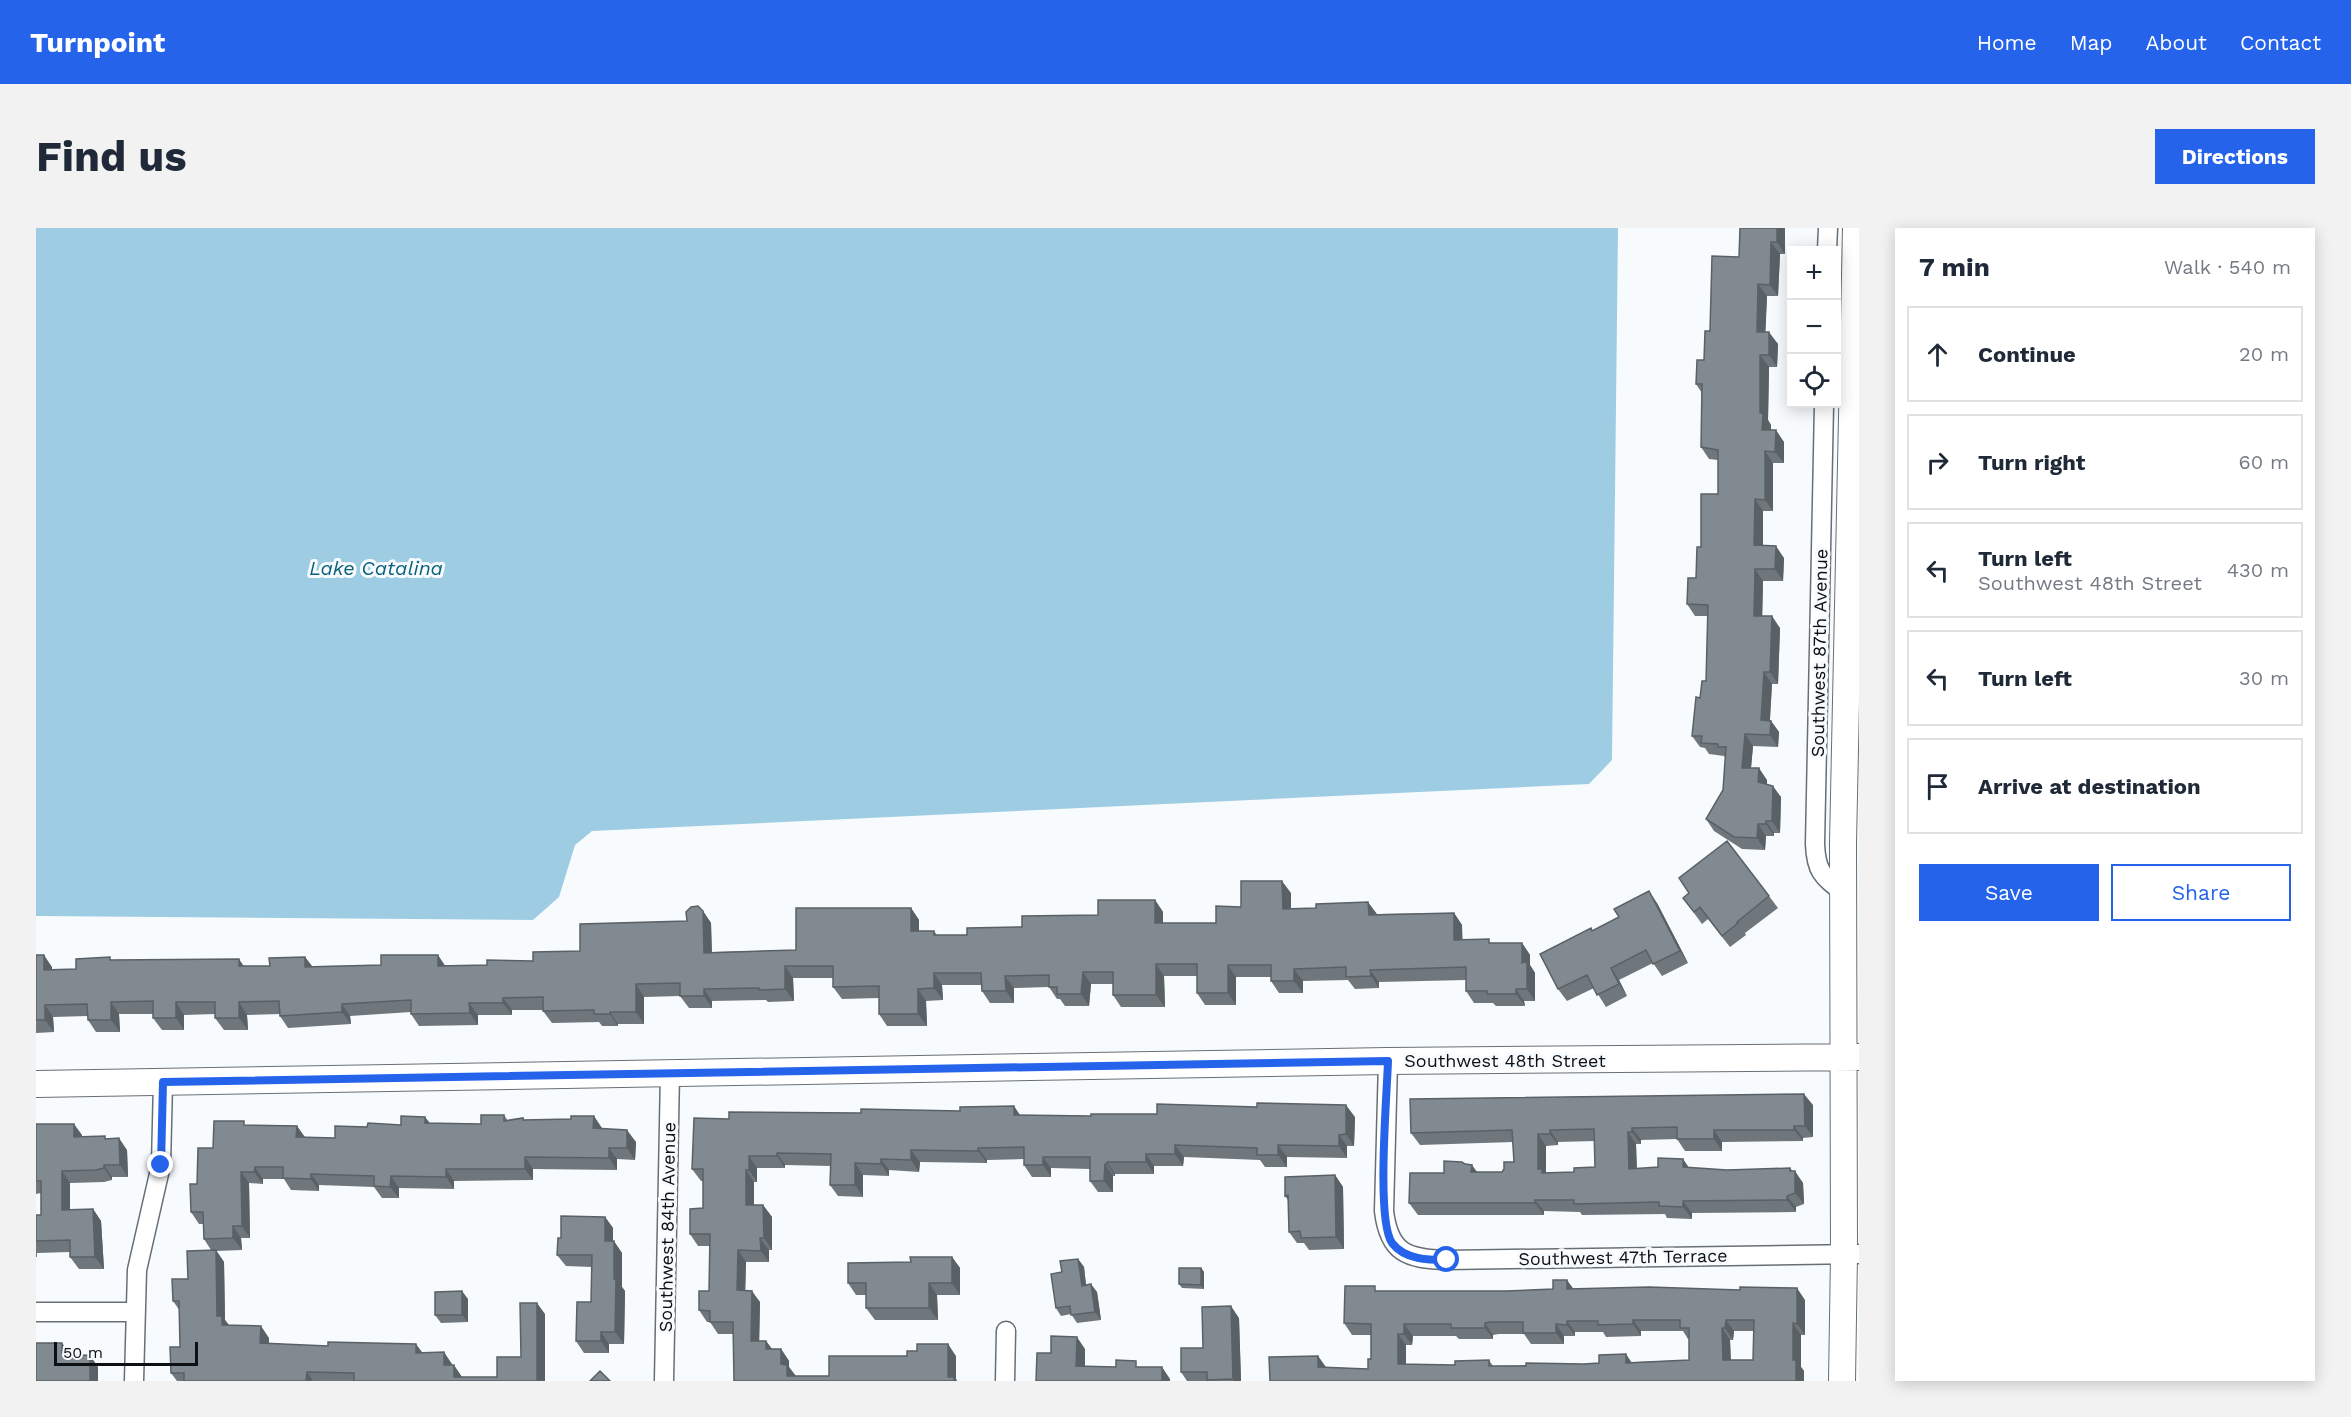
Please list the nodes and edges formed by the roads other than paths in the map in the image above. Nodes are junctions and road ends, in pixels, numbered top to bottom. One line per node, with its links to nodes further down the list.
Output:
1 (1828, 228): 3 (street)
2 (1856, 228): 5 (street, Southwest 87th Avenue)
3 (1827, 246)
4 (1824, 408): 6 (street, Southwest 87th Avenue)
5 (1855, 467): 6 (street, Southwest 87th Avenue)
6 (1843, 892): 7 (street, Southwest 87th Avenue)
7 (1851, 1057): 8 (street, Southwest 48th Street); 12 (street, Southwest 87th Avenue)
8 (1388, 1061): 9 (street, Southwest 48th Street); 12 (street, Southwest 47th Terrace)
9 (670, 1073): 10 (street, Southwest 48th Street); 17 (street, Southwest 84th Avenue)
10 (163, 1082): 11 (street, Southwest 48th Street); 14 (street)
11 (36, 1084)
12 (1851, 1254): 19 (street, Southwest 87th Avenue)
13 (36, 1312): 14 (street)
14 (135, 1312): 16 (street)
15 (1006, 1331): 18 (street)
16 (134, 1381)
17 (664, 1381)
18 (1005, 1381)
19 (1842, 1381)

